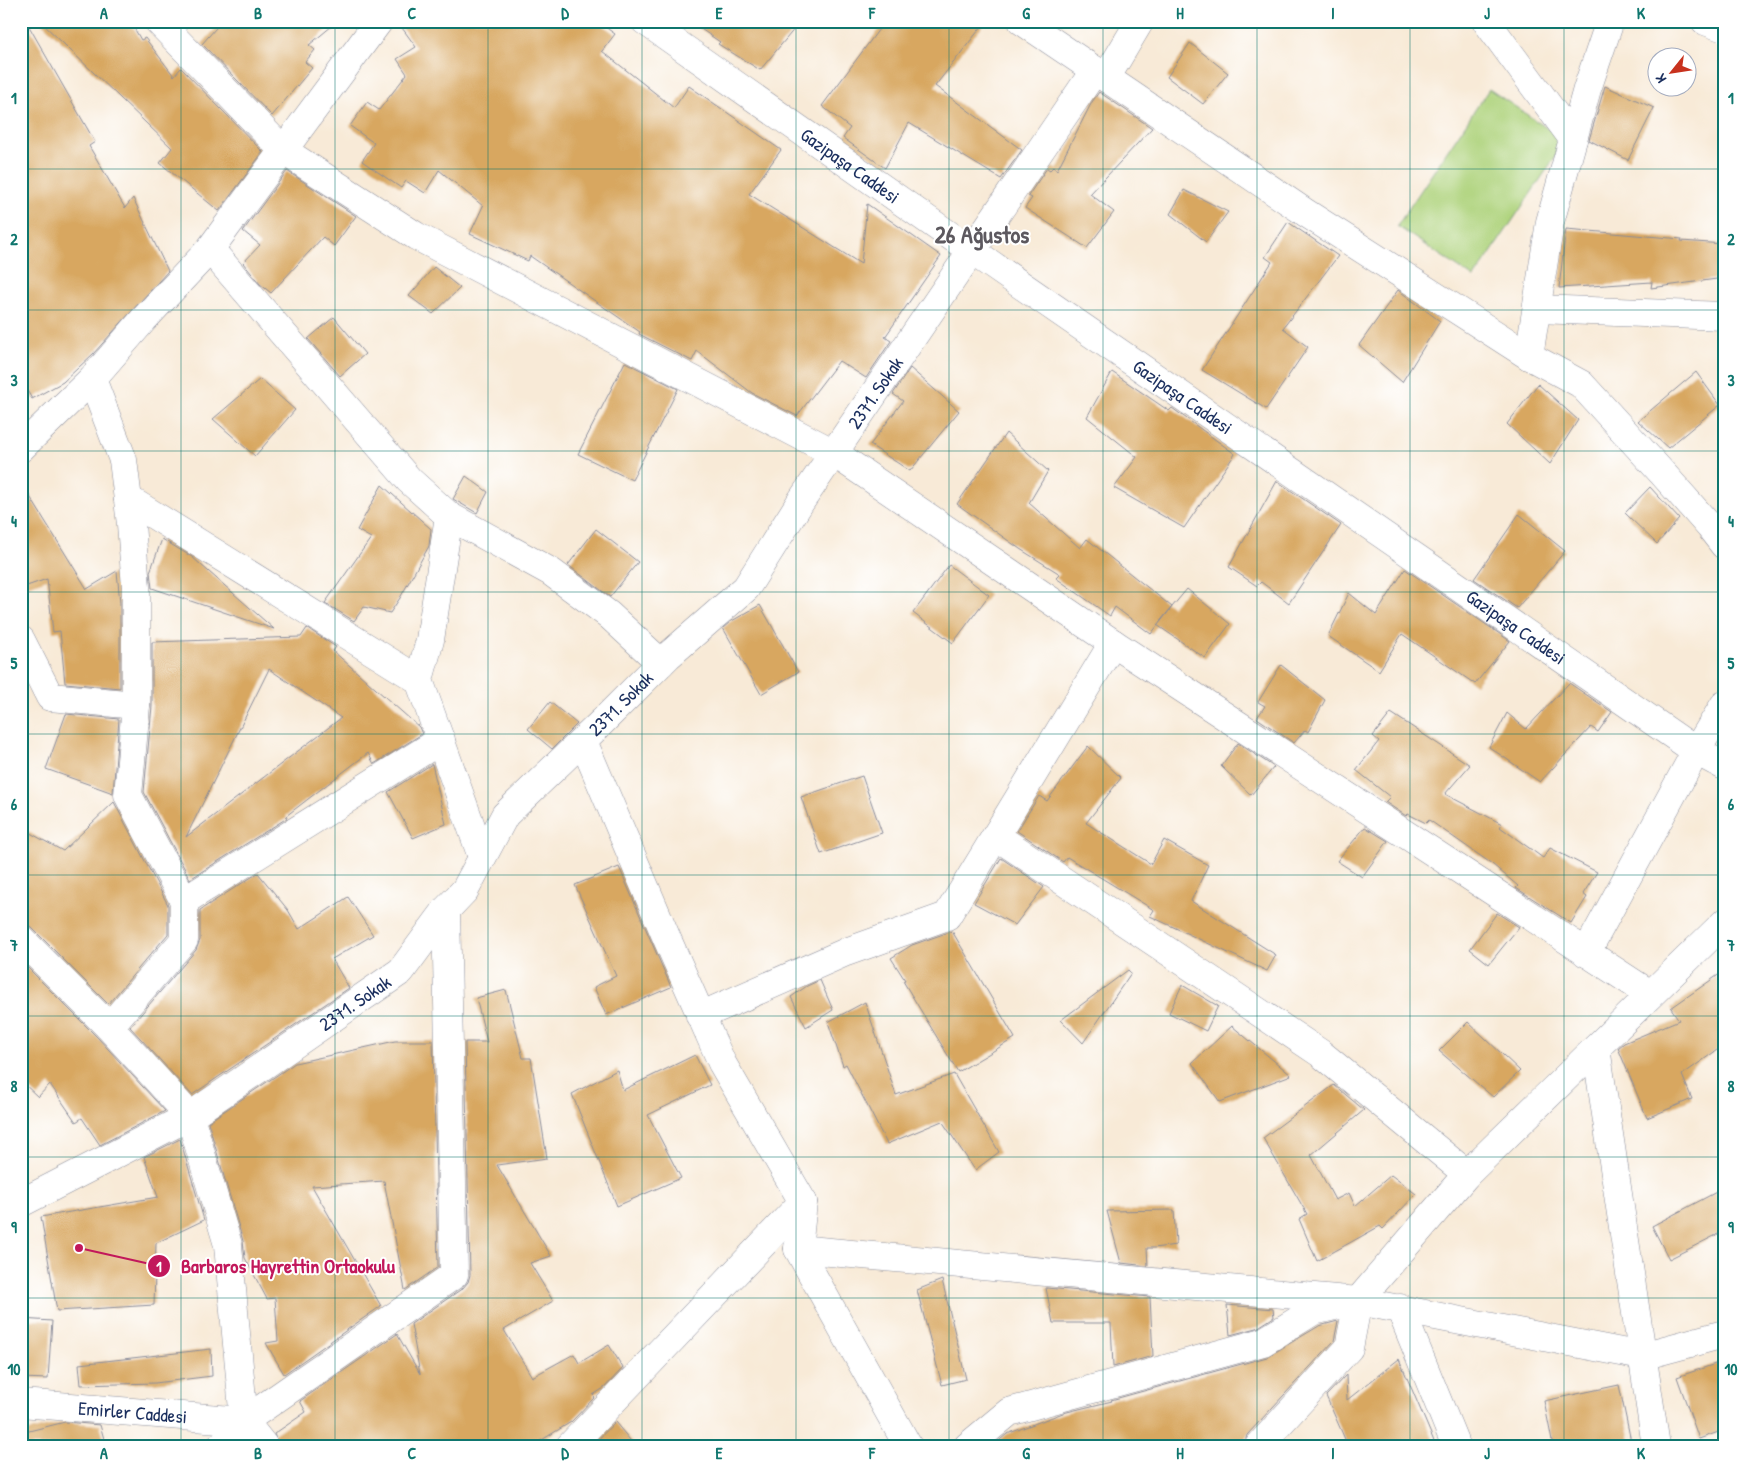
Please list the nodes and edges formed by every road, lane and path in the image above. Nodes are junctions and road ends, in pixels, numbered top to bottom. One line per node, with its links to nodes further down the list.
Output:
1 (158, 21): 12 (street)
2 (379, 21): 12 (street)
3 (645, 21): 14 (street, Gazipaşa Caddesi)
4 (1022, 21): 10 (street)
5 (1140, 21): 10 (street, 2371. Sokak)
6 (1486, 21): 11 (street)
7 (1610, 21): 11 (street)
8 (1705, 21): 9 (street)
9 (1724, 28)
10 (1100, 74): 14 (street, 2371. Sokak); 17 (street)
11 (1573, 139): 15 (street)
12 (284, 152): 13 (street); 20 (street)
13 (210, 250): 18 (street); 22 (street)
14 (972, 251): 20 (street, 2371. Sokak); 32 (street, Gazipaşa Caddesi)
15 (1537, 309): 16 (street); 17 (street)
16 (1724, 316)
17 (1529, 356): 23 (street)
18 (92, 379): 19 (street); 21 (street)
19 (21, 448)
20 (834, 453): 25 (street); 26 (street, 2371. Sokak)
21 (128, 499): 27 (street); 28 (street)
22 (449, 516): 26 (street); 27 (street)
23 (1724, 545)
24 (21, 640): 28 (street)
25 (1113, 643): 34 (street); 40 (street)
26 (661, 663): 31 (street, 2371. Sokak)
27 (419, 680): 30 (street)
28 (136, 705): 36 (street)
29 (1724, 705): 32 (street)
30 (441, 740): 35 (street); 36 (street)
31 (583, 741): 35 (street, 2371. Sokak); 42 (street)
32 (1696, 751): 33 (street, Gazipaşa Caddesi); 40 (street)
33 (1724, 766)
34 (996, 836): 42 (street); 46 (street)
35 (482, 857): 37 (street, 2371. Sokak)
36 (184, 901): 43 (street)
37 (446, 910): 45 (street, 2371. Sokak); 55 (street)
38 (1724, 922): 41 (street)
39 (21, 939): 43 (street)
40 (1586, 953): 41 (street)
41 (1650, 994): 44 (street)
42 (700, 1016): 47 (street)
43 (109, 1027): 45 (street)
44 (1596, 1048): 46 (street); 53 (street)
45 (190, 1116): 48 (street, 2371. Sokak); 55 (street)
46 (1467, 1174): 50 (street)
47 (803, 1202): 49 (street); 58 (street)
48 (21, 1203)
49 (798, 1249): 50 (street); 59 (street)
50 (1358, 1300): 51 (street); 60 (street); 61 (street)
51 (1400, 1308): 53 (street); 62 (street)
52 (1724, 1334): 53 (street)
53 (1642, 1356): 63 (street)
54 (21, 1403): 55 (street, Emirler Caddesi)
55 (244, 1421): 56 (street); 57 (street)
56 (221, 1446)
57 (264, 1446)
58 (570, 1446)
59 (908, 1446)
60 (968, 1446)
61 (1259, 1446)
62 (1456, 1446)
63 (1656, 1446)

